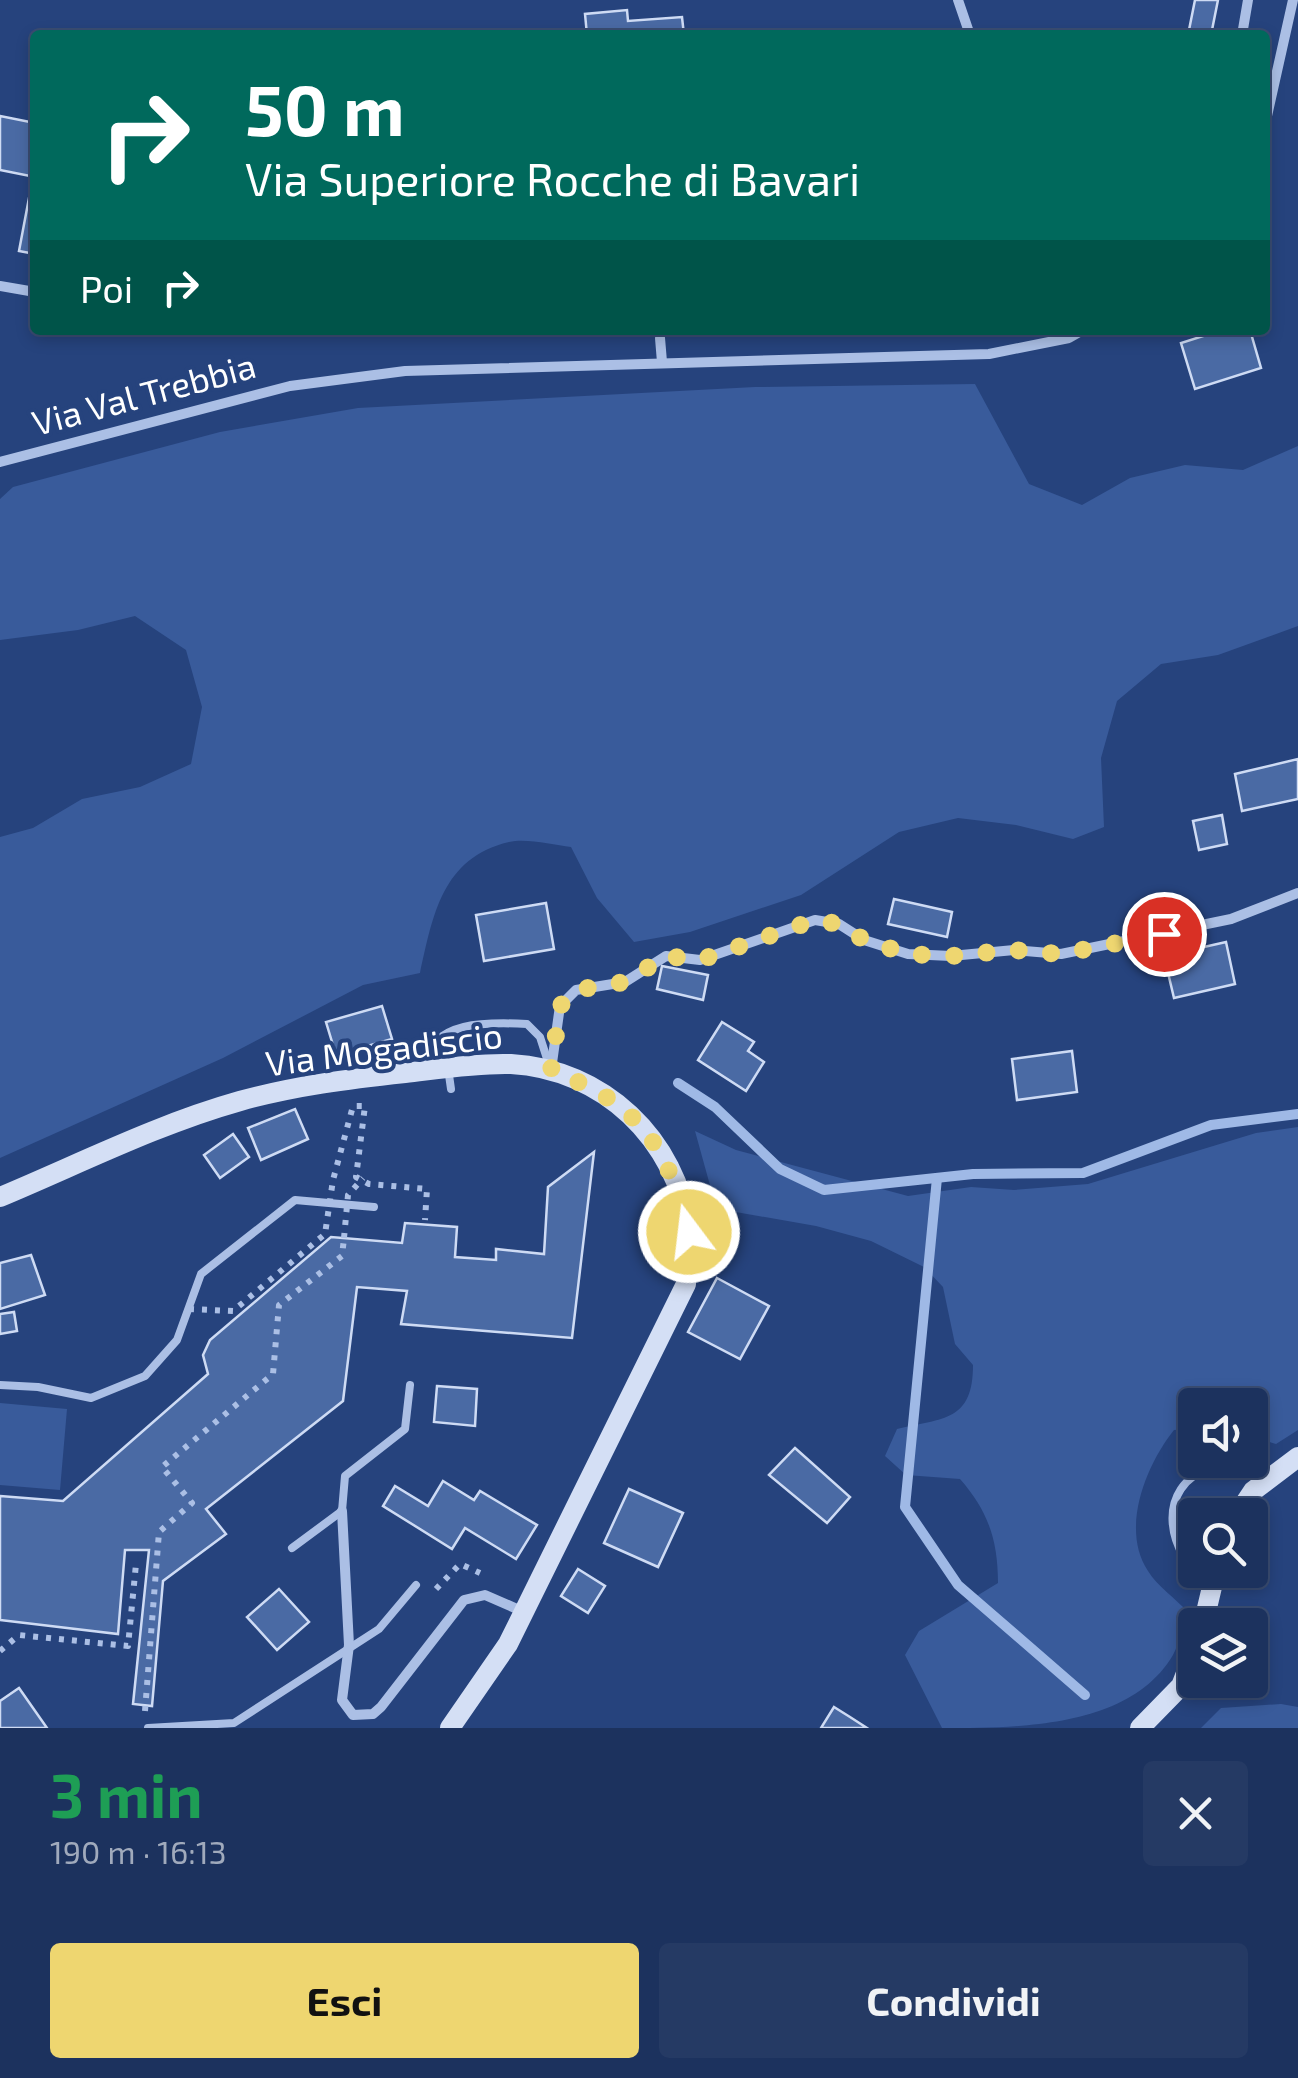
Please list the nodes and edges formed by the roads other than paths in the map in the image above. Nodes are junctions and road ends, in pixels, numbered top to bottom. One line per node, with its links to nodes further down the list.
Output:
1 (958, 0): 4 (street)
2 (1248, 0): 5 (street)
3 (1293, 0): 6 (street)
4 (968, 30)
5 (1243, 30)
6 (1270, 103)
7 (0, 286): 8 (street)
8 (30, 291)
9 (1074, 335): 11 (street, Via Val Trebbia)
10 (660, 338): 11 (street)
11 (662, 362): 12 (street, Via Val Trebbia)
12 (0, 462)
13 (1298, 893): 15 (street)
14 (424, 1070): 15 (street, Via Mogadiscio); 15 (lane); 16 (street, Via Mogadiscio)
15 (551, 1071): 27 (street, Via Mogadiscio)
16 (0, 1197)
17 (374, 1207): 19 (lane)
18 (410, 1384): 23 (lane)
19 (0, 1385)
20 (1298, 1457): 21 (street)
21 (1274, 1472): 22 (street); 25 (lane)
22 (1248, 1498)
23 (342, 1511): 24 (lane); 28 (street)
24 (292, 1548)
25 (1178, 1552)
26 (416, 1585): 28 (lane)
27 (524, 1612): 28 (street); 31 (street, Via Mogadiscio)
28 (349, 1645): 30 (lane)
29 (1178, 1689): 32 (street)
30 (149, 1727)
31 (450, 1728)
32 (1140, 1728)

